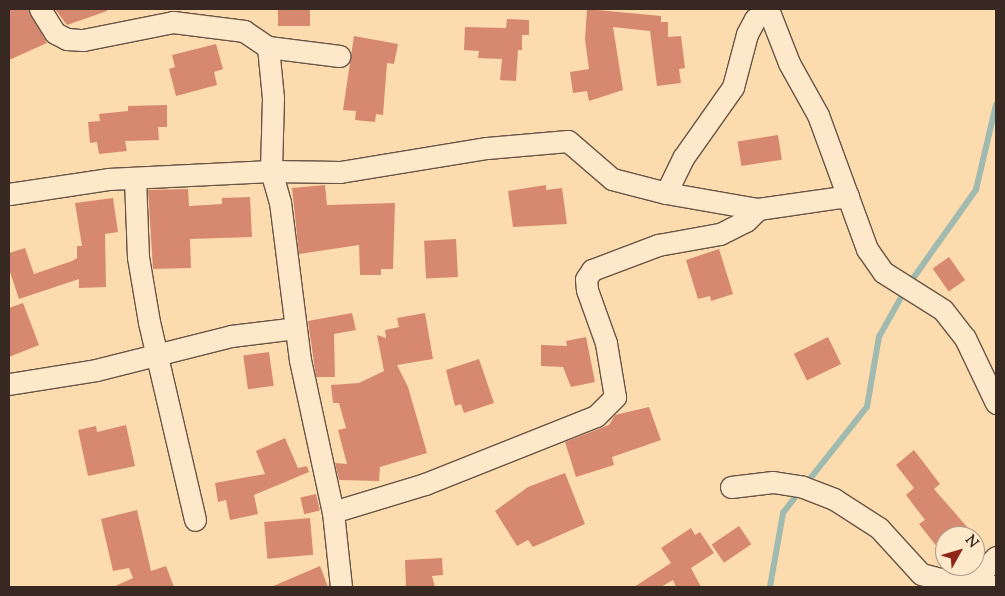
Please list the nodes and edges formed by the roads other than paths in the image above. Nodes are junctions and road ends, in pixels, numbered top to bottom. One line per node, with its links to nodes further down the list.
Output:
1 (40, 9): 3 (street)
2 (767, 9): 7 (street); 9 (street)
3 (268, 47): 4 (street); 5 (street)
4 (339, 56)
5 (271, 171): 6 (street); 7 (street); 11 (street)
6 (135, 179): 8 (street); 12 (street)
7 (666, 193): 10 (street)
8 (9, 194)
9 (848, 196): 10 (street); 14 (street)
10 (758, 209): 16 (street)
11 (296, 328): 12 (street); 16 (street)
12 (156, 354): 13 (street); 17 (street)
13 (9, 384)
14 (996, 403)
15 (731, 487): 19 (street)
16 (333, 512): 20 (street)
17 (195, 520)
18 (996, 558): 19 (street)
19 (970, 585): 21 (street)
20 (341, 587)
21 (996, 587)

